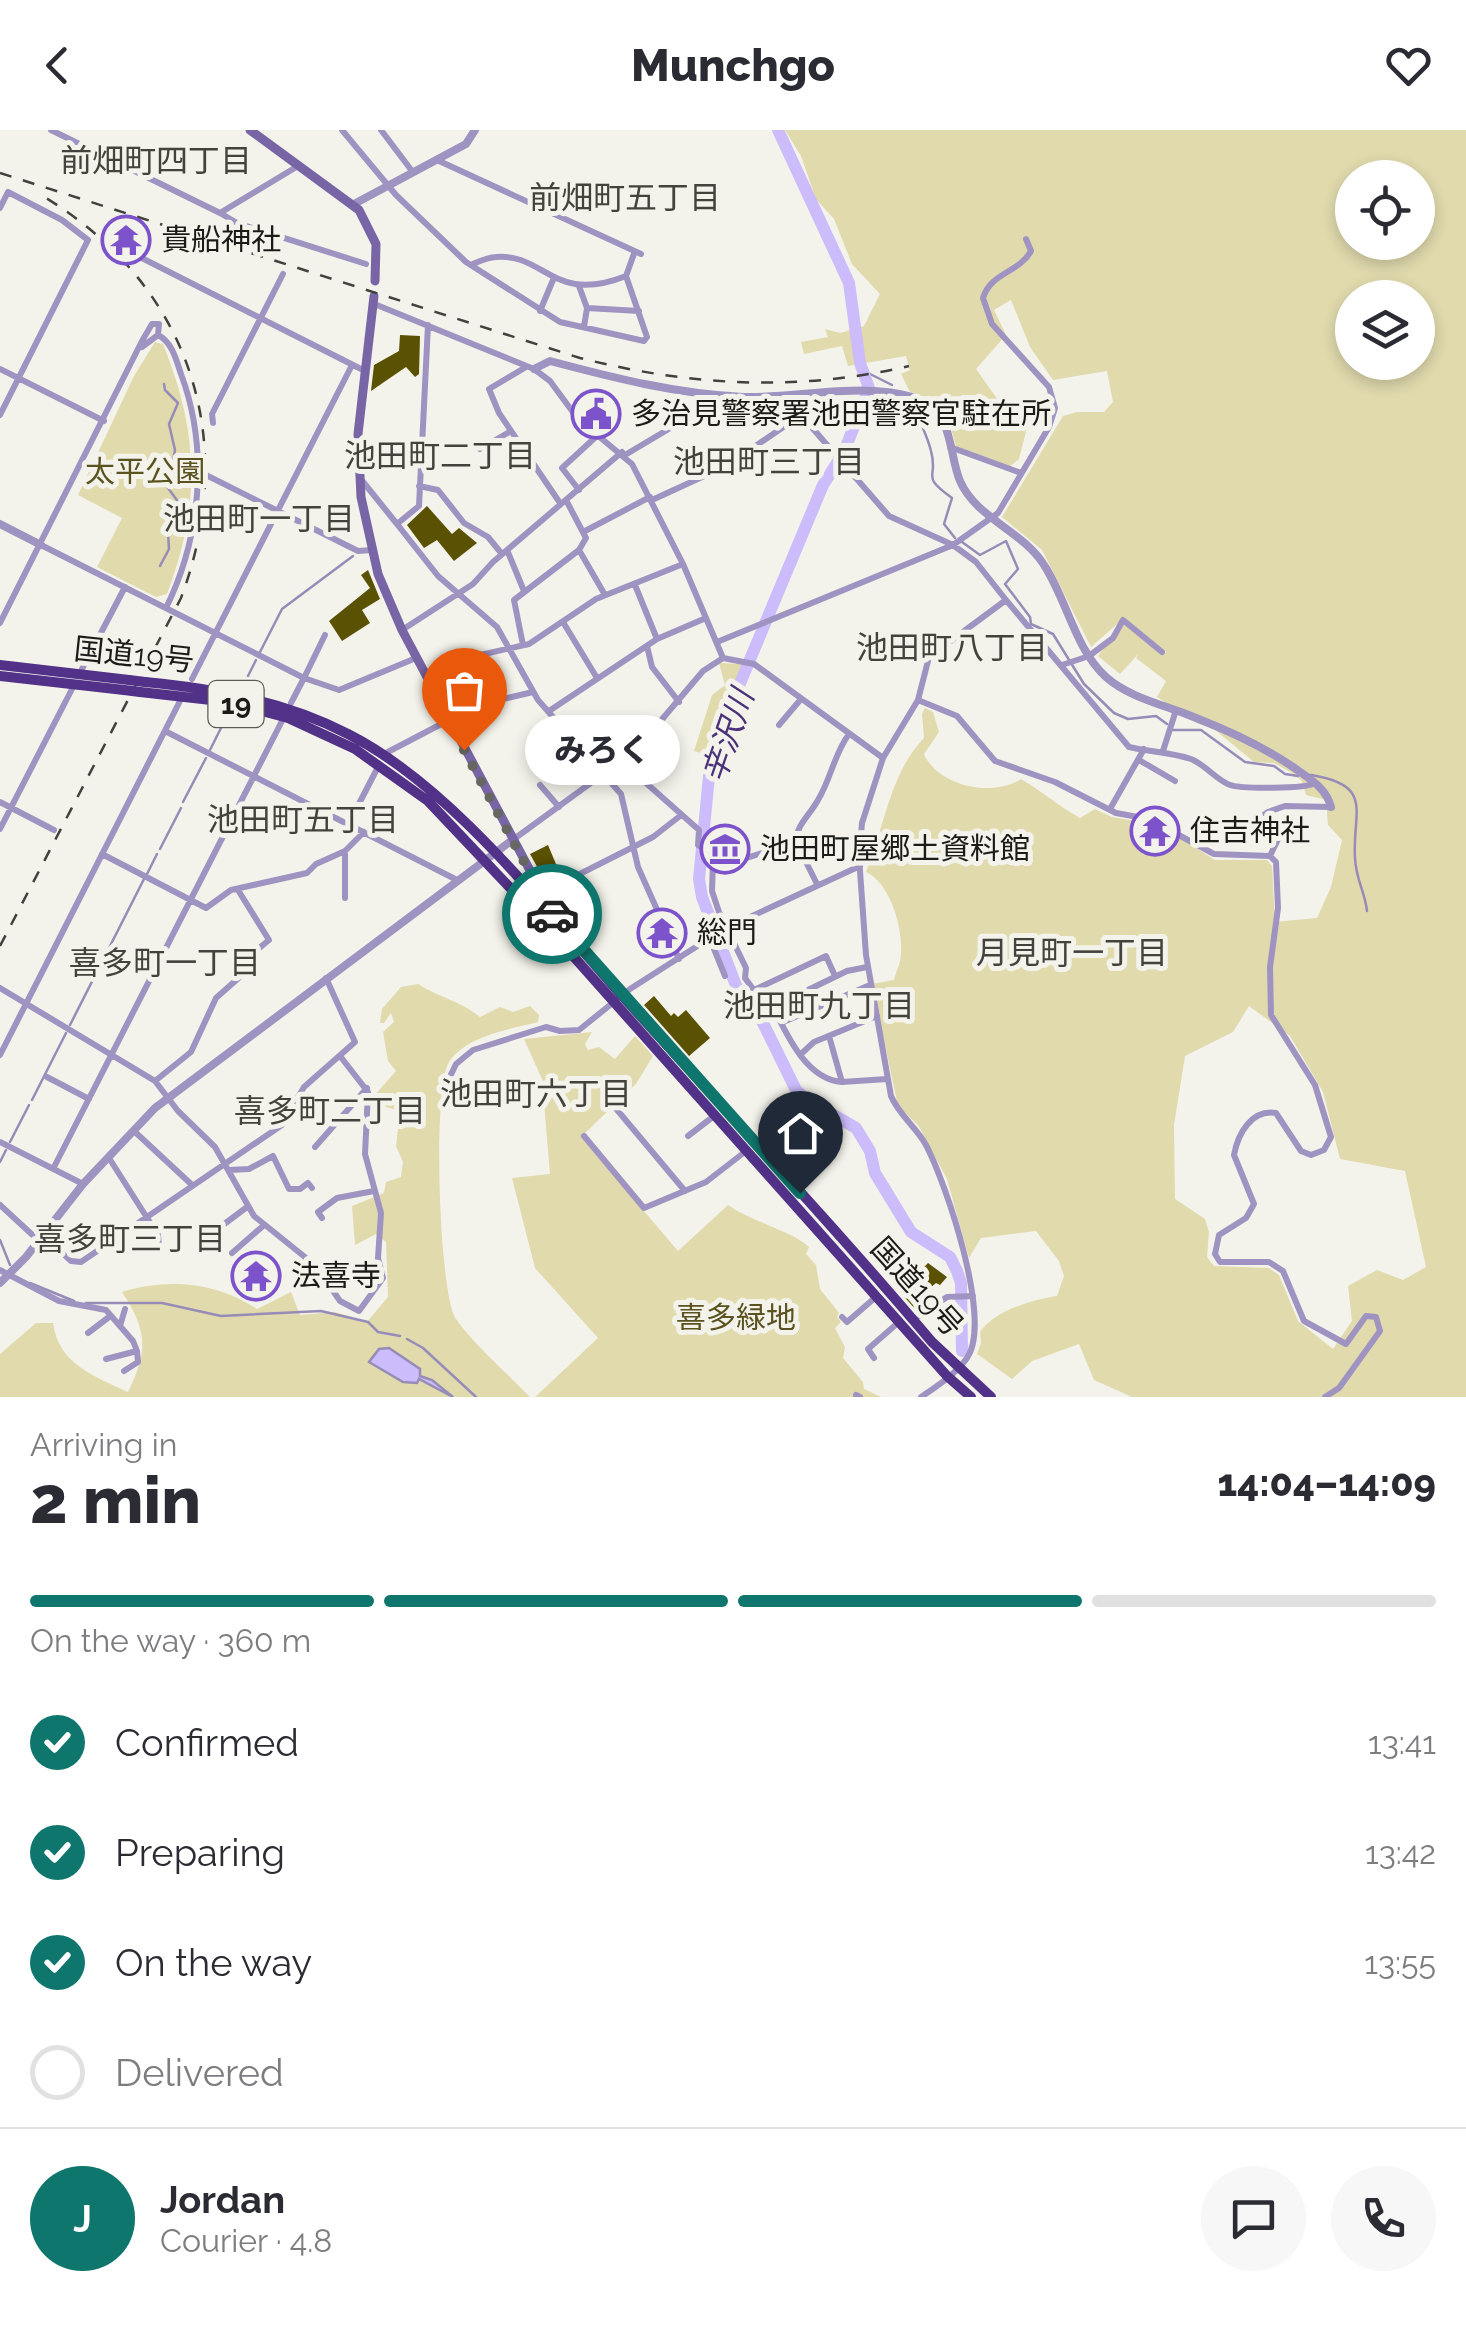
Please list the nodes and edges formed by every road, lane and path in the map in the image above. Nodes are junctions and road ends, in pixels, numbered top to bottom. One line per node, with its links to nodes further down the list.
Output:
1 (51, 130): 12 (street)
2 (250, 130): 7 (main road)
3 (342, 130): 9 (street)
4 (381, 130): 8 (street)
5 (475, 130): 6 (street)
6 (436, 160): 8 (street); 18 (street)
7 (300, 165): 10 (main road); 12 (street)
8 (412, 171): 9 (street)
9 (387, 185): 10 (street); 16 (street)
10 (354, 204): 20 (main road)
11 (0, 208): 35 (street)
12 (220, 213): 15 (street)
13 (1026, 238): 48 (street)
14 (130, 252): 26 (street)
15 (366, 264)
16 (472, 264): 19 (street); 24 (street)
17 (283, 274): 26 (street)
18 (626, 276): 21 (street); 25 (street)
19 (554, 280): 21 (street); 24 (street)
20 (375, 281)
21 (578, 286): 23 (street)
22 (373, 300): 27 (street); 34 (main road)
23 (587, 308): 25 (street); 28 (street)
24 (540, 311): 28 (street)
25 (639, 311): 28 (street)
26 (260, 320): 31 (street); 41 (street)
27 (428, 324): 32 (street); 50 (street)
28 (584, 327)
29 (159, 332): 30 (street); 30 (street); 47 (street)
30 (142, 347): 40 (street)
31 (351, 367): 34 (street); 54 (street)
32 (531, 368): 36 (street); 42 (street); 43 (street)
33 (0, 369): 35 (street)
34 (363, 370): 49 (main road)
35 (19, 378): 39 (street); 40 (street)
36 (706, 393): 37 (street); 46 (street)
37 (797, 393): 38 (street); 44 (street)
38 (801, 415): 52 (street); 59 (street)
39 (0, 416)
40 (104, 421): 60 (street)
41 (213, 423)
42 (511, 431): 45 (street); 53 (street)
43 (599, 434): 46 (street); 51 (street)
44 (950, 447): 48 (street); 55 (street)
45 (480, 449)
46 (623, 454): 51 (street); 52 (street)
47 (198, 471): 54 (street); 71 (street)
48 (1022, 473): 55 (street)
49 (360, 478): 57 (street); 61 (main road)
50 (419, 486): 57 (street); 63 (street)
51 (580, 490): 53 (street)
52 (651, 498): 58 (street); 64 (street)
53 (563, 502): 58 (street); 63 (street)
54 (278, 510): 61 (street); 76 (street)
55 (993, 518): 59 (street); 84 (street)
56 (0, 524): 60 (street)
57 (397, 524): 69 (street)
58 (585, 531): 62 (street)
59 (957, 542): 70 (street); 79 (street)
60 (41, 545): 66 (street); 74 (street)
61 (372, 550): 75 (main road)
62 (579, 550): 67 (street); 68 (street)
63 (504, 552): 67 (street); 69 (street)
64 (683, 564): 65 (street); 72 (street)
65 (634, 584): 68 (street); 78 (street)
66 (125, 587): 71 (street); 89 (street)
67 (524, 591): 80 (street)
68 (605, 595): 73 (street)
69 (458, 596): 75 (street); 82 (street)
70 (1006, 600): 87 (street); 99 (street)
71 (166, 608): 76 (street)
72 (706, 618): 78 (street); 79 (street)
73 (563, 622): 80 (street); 93 (street)
74 (0, 623)
75 (402, 630): 85 (main road)
76 (215, 634): 92 (street); 94 (street)
77 (325, 635): 92 (street)
78 (657, 639): 81 (street)
79 (717, 642): 86 (street)
80 (524, 645): 82 (street)
81 (647, 646): 93 (street); 101 (street)
82 (509, 648): 91 (street); 97 (street)
83 (1162, 652): 84 (street)
84 (1089, 656): 87 (street); 103 (street)
85 (416, 658): 91 (main road); 92 (street)
86 (723, 658): 98 (street); 101 (street)
87 (1066, 662): 110 (street)
88 (0, 665): 95 (highway, 国道19号 / 19)
89 (82, 670)
90 (0, 676): 95 (highway, 国道19号 / 19)
91 (425, 676): 105 (main road)
92 (304, 678): 102 (street)
93 (598, 678): 104 (street)
94 (192, 679)
95 (126, 685): 114 (highway, 国道19号 / 19, bridge)
96 (72, 689): 128 (street)
97 (534, 692): 104 (street); 105 (street)
98 (802, 699): 107 (street); 109 (street)
99 (918, 700): 113 (street); 116 (street)
100 (180, 701): 108 (street)
101 (679, 702): 112 (street)
102 (291, 703)
103 (1176, 710): 111 (street); 121 (street)
104 (549, 712): 117 (street)
105 (449, 720): 114 (street); 137 (main road)
106 (282, 721): 118 (street)
107 (779, 725)
108 (165, 731): 118 (street); 141 (street)
109 (849, 734): 113 (street); 138 (street)
110 (1144, 749): 111 (street); 115 (street)
111 (1163, 751): 123 (street)
112 (631, 754): 117 (street); 130 (street)
113 (883, 758): 145 (street)
114 (382, 760): 131 (street); 143 (highway, 国道19号 / 19)
115 (1139, 760): 119 (street); 129 (street)
116 (1020, 770): 120 (street); 129 (street)
117 (603, 773): 125 (street); 139 (street)
118 (253, 776): 131 (street); 151 (street)
119 (1175, 781)
120 (1016, 782)
121 (1315, 783): 123 (street); 127 (street)
122 (540, 784): 125 (street)
123 (1295, 791): 126 (street)
124 (0, 802): 128 (street)
125 (559, 807): 137 (street)
126 (1281, 807): 127 (street); 136 (street)
127 (1330, 807)
128 (11, 808): 132 (street); 133 (street)
129 (1110, 808): 136 (street)
130 (680, 816): 139 (street); 144 (street)
131 (348, 825): 134 (street)
132 (0, 829)
133 (54, 830)
134 (364, 832): 140 (street); 146 (street)
135 (1280, 836): 142 (street)
136 (1194, 840): 142 (street)
137 (512, 841): 143 (street); 149 (main road)
138 (796, 842): 144 (street); 147 (street)
139 (634, 845): 149 (street); 155 (street)
140 (346, 851): 148 (street); 150 (street)
141 (102, 854): 151 (street); 164 (street)
142 (1270, 856): 225 (street)
143 (488, 858): 146 (street); 152 (highway, 国道19号 / 19); 163 (highway, 国道19号 / 19)
144 (713, 862): 153 (street)
145 (860, 866): 147 (street); 156 (street)
146 (457, 880): 159 (street)
147 (818, 884): 153 (street)
148 (238, 890): 151 (street); 175 (street)
149 (542, 894): 152 (main road)
150 (345, 898)
151 (190, 900): 171 (street)
152 (557, 922): 163 (highway, 国道19号 / 19)
153 (727, 928): 154 (street); 162 (street)
154 (711, 938): 155 (street); 157 (street)
155 (679, 960): 163 (street)
156 (867, 967): 158 (street); 160 (street)
157 (725, 976)
158 (836, 976): 162 (street); 165 (street)
159 (326, 978): 172 (street); 179 (street)
160 (870, 985): 166 (street); 167 (street)
161 (0, 988): 164 (street)
162 (752, 991): 165 (street)
163 (618, 998): 177 (street); 182 (highway, 国道19号 / 19); 213 (highway, 国道19号 / 19)
164 (26, 1004): 170 (street); 171 (street)
165 (773, 1007): 167 (street)
166 (877, 1016): 168 (street); 174 (street)
167 (781, 1023): 169 (street)
168 (829, 1036): 169 (street); 176 (street)
169 (801, 1054): 176 (street)
170 (0, 1055)
171 (111, 1055): 175 (street); 180 (street)
172 (340, 1056): 178 (street); 190 (street)
173 (46, 1078): 180 (street)
174 (887, 1078): 176 (street); 209 (street)
175 (155, 1081): 179 (street)
176 (842, 1082)
177 (446, 1085)
178 (367, 1088): 187 (street); 195 (street)
179 (170, 1097): 183 (street); 190 (street)
180 (88, 1099): 191 (street)
181 (614, 1105): 196 (street)
182 (715, 1115): 185 (street); 188 (highway, 国道19号 / 19)
183 (134, 1132): 189 (street); 193 (street)
184 (584, 1136): 196 (street)
185 (688, 1136)
186 (0, 1142): 191 (street)
187 (315, 1147)
188 (747, 1150): 196 (street); 208 (highway, 国道19号 / 19)
189 (110, 1158): 192 (street); 199 (street)
190 (227, 1166): 193 (street); 194 (street); 198 (street)
191 (53, 1169): 192 (street)
192 (83, 1184): 202 (street)
193 (191, 1184): 199 (street)
194 (312, 1188)
195 (374, 1192): 200 (street); 201 (street)
196 (685, 1192)
197 (0, 1205): 202 (street)
198 (247, 1207): 201 (street); 203 (street)
199 (144, 1216): 202 (street); 204 (street)
200 (322, 1218)
201 (263, 1226): 205 (street)
202 (40, 1237): 206 (street)
203 (207, 1237)
204 (159, 1246)
205 (232, 1253)
206 (4, 1271): 207 (street); 212 (street)
207 (0, 1283)
208 (877, 1296): 211 (street); 214 (highway, 国道19号 / 19)
209 (970, 1296): 213 (street); 221 (street)
210 (126, 1309): 215 (street)
211 (842, 1316)
212 (109, 1317): 215 (street); 216 (street)
213 (913, 1320): 221 (highway, 国道19号 / 19)
214 (900, 1322): 218 (street); 221 (highway, 国道19号 / 19)
215 (120, 1326): 217 (street)
216 (88, 1333)
217 (137, 1351): 219 (street); 220 (street)
218 (874, 1358)
219 (106, 1359)
220 (124, 1372)
221 (952, 1372): 222 (street); 223 (highway, 国道19号 / 19); 224 (highway, 国道19号 / 19)
222 (920, 1397)
223 (972, 1397)
224 (991, 1397)
225 (1326, 1397)

